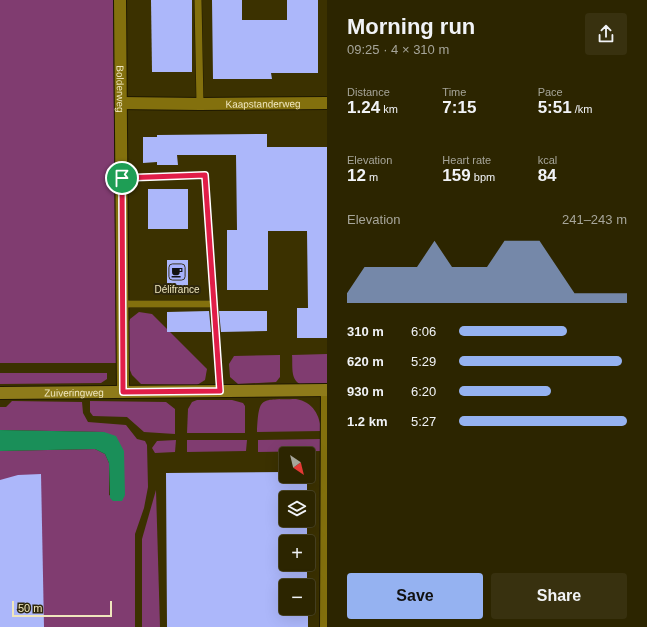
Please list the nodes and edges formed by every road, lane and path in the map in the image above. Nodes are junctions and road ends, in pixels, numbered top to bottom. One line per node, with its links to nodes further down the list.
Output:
1 (120, 0): 4 (street, Bolderweg)
2 (198, 0): 5 (lane)
3 (327, 102): 5 (street, Kaapstanderweg)
4 (121, 103): 5 (street, Kaapstanderweg); 6 (street, Bolderweg)
5 (200, 104)
6 (122, 178): 7 (street, Bolderweg); 8 (lane)
7 (122, 304): 8 (lane); 11 (street, Bolderweg)
8 (212, 304): 10 (lane)
9 (327, 390): 10 (street, Zuiveringweg); 13 (street)
10 (220, 391): 11 (street, Zuiveringweg)
11 (123, 392): 12 (street, Zuiveringweg)
12 (0, 393)
13 (326, 627)

